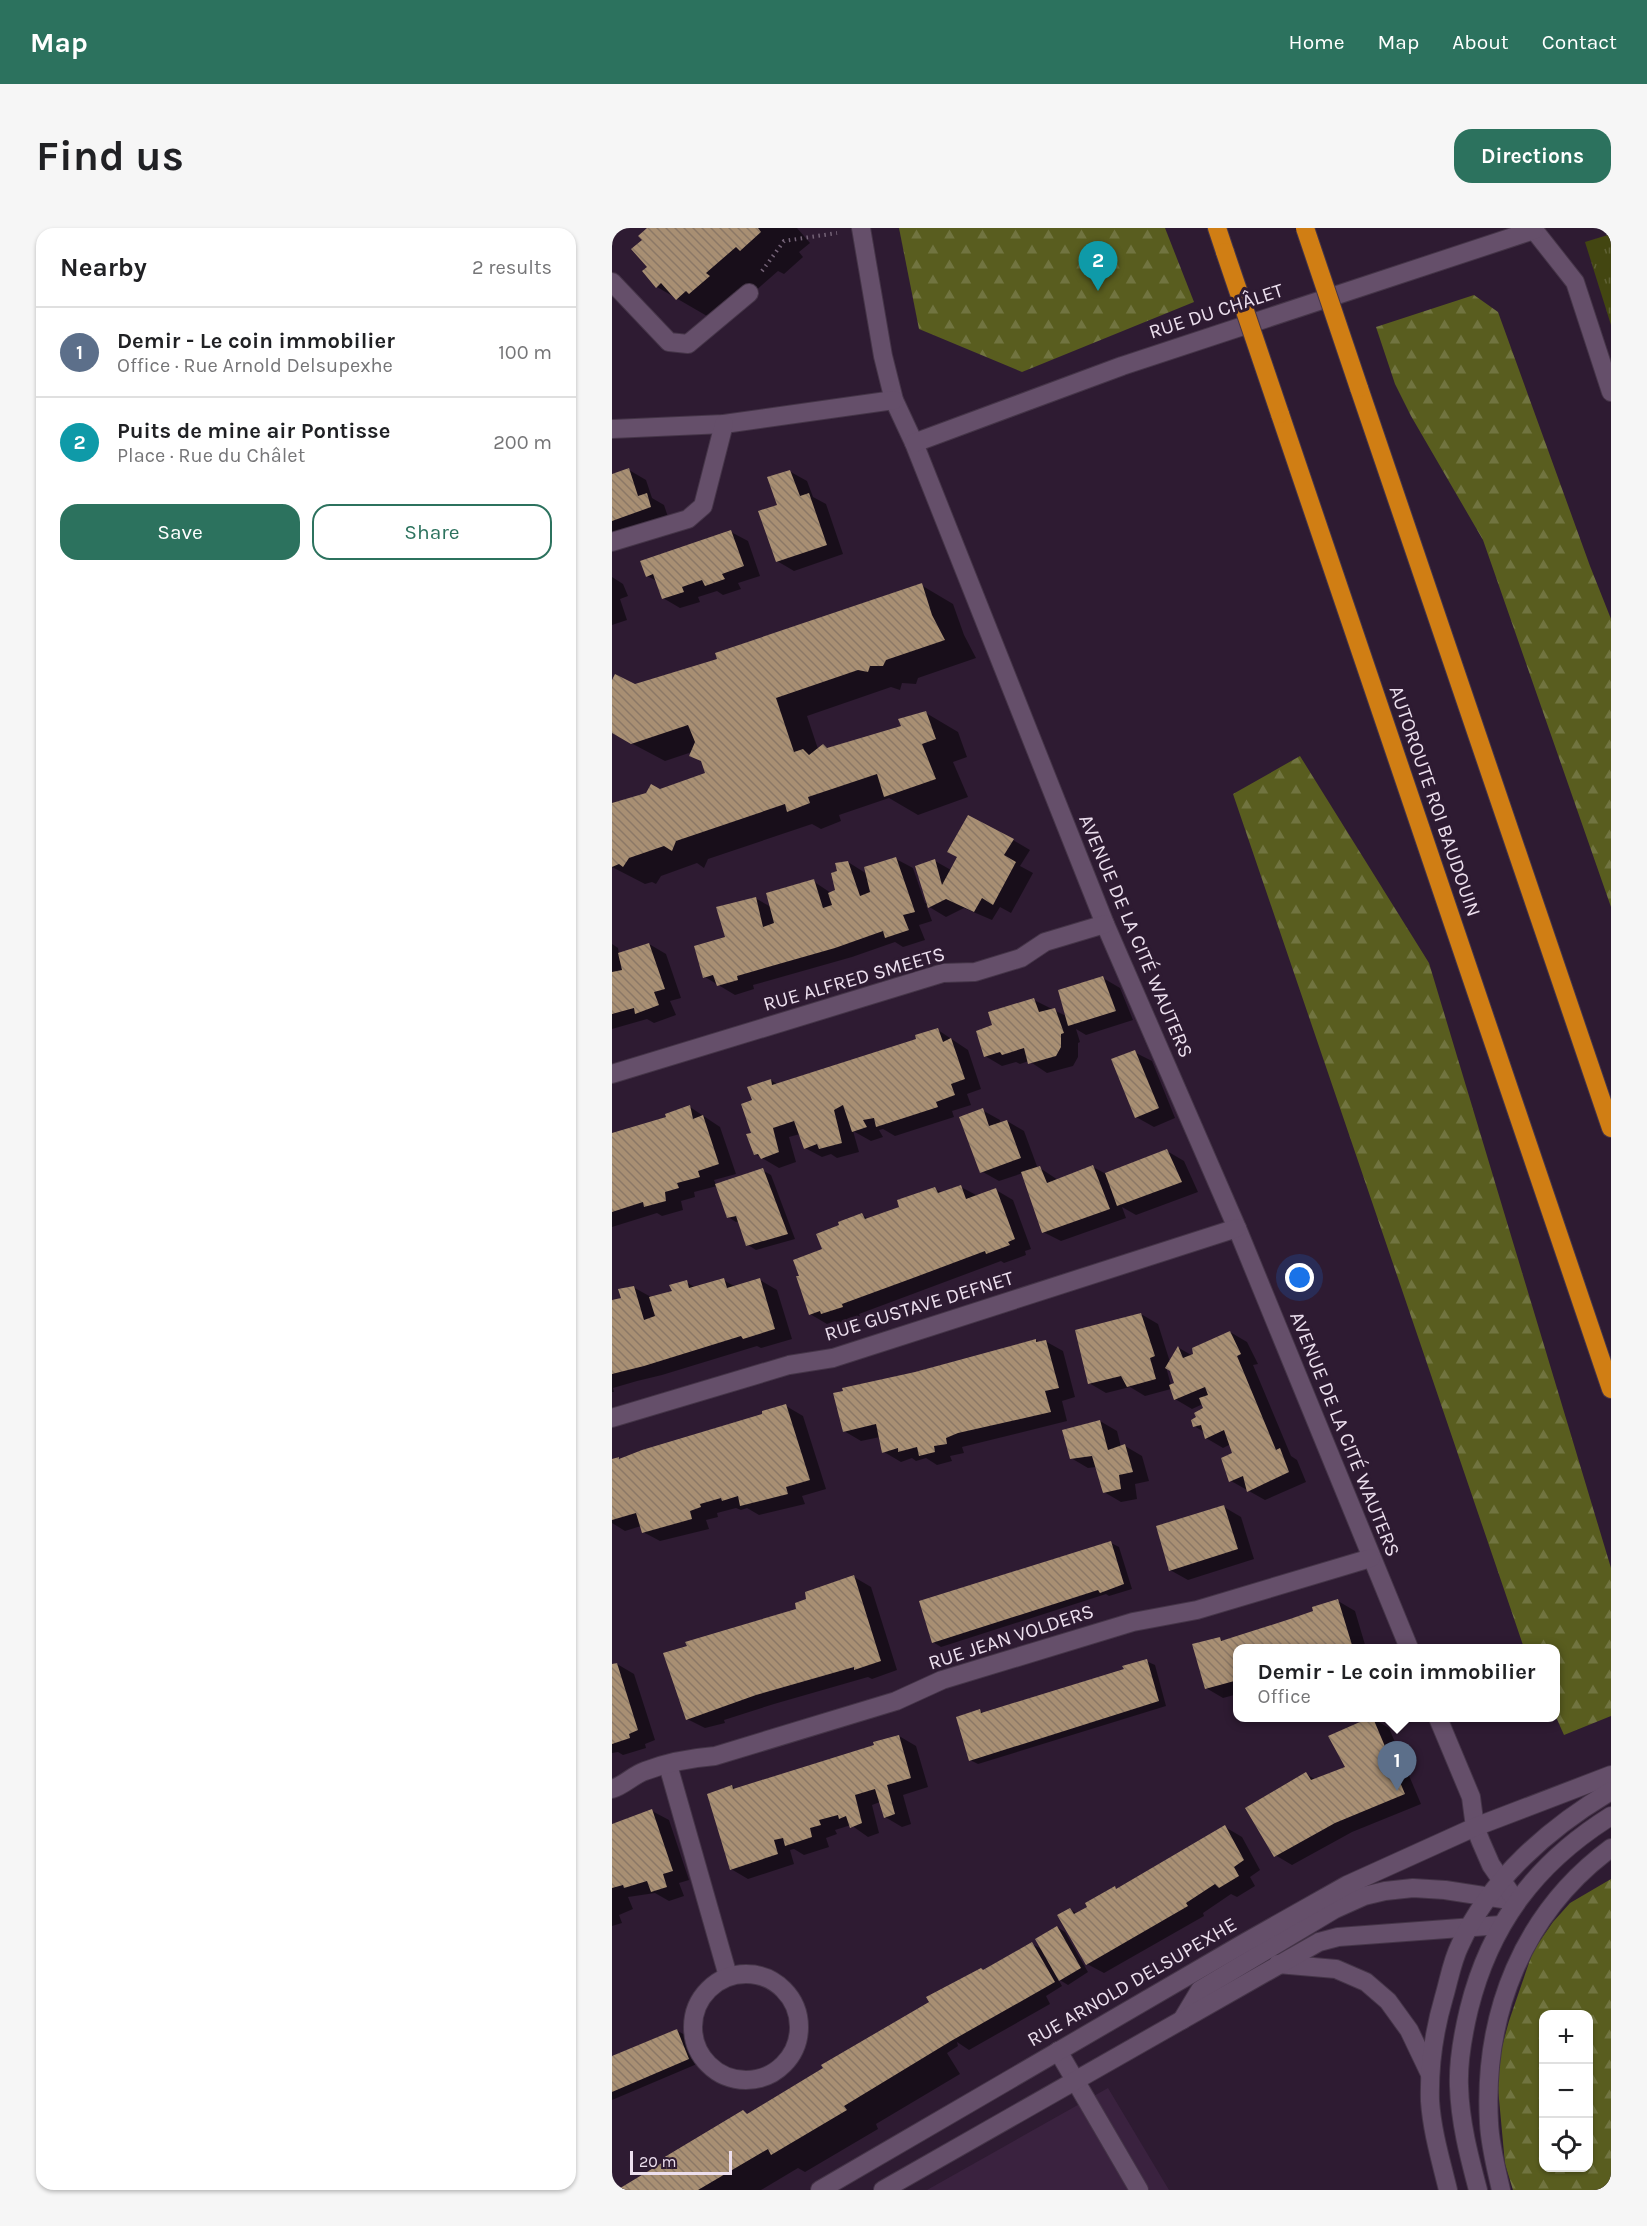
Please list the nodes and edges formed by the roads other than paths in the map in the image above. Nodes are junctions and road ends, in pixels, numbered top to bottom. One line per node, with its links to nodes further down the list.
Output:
1 (1217, 228): 17 (highway, AUTOROUTE ROI BAUDOUIN, bridge)
2 (1305, 228): 15 (highway, bridge)
3 (861, 229): 8 (street, AVENUE DE LA CITÉ WAUTERS)
4 (1534, 229): 7 (street, RUE DU CHÂLET); 11 (street, RUE DU CHÂLET)
5 (612, 282): 6 (street)
6 (749, 293)
7 (1611, 392)
8 (894, 400): 9 (street); 11 (street, AVENUE DE LA CITÉ WAUTERS)
9 (724, 424): 10 (street); 12 (street)
10 (612, 429)
11 (914, 443): 13 (street, AVENUE DE LA CITÉ WAUTERS)
12 (612, 542)
13 (1105, 924): 14 (street, RUE ALFRED SMEETS); 16 (street, AVENUE DE LA CITÉ WAUTERS)
14 (612, 1074)
15 (1611, 1128)
16 (1237, 1228): 18 (street, RUE GUSTAVE DEFNET); 19 (street, AVENUE DE LA CITÉ WAUTERS)
17 (1611, 1389)
18 (612, 1418)
19 (1371, 1558): 20 (street, AVENUE DE LA CITÉ WAUTERS); 22 (street, RUE JEAN VOLDERS)
20 (1407, 1644)
21 (1440, 1722): 27 (street)
22 (668, 1765): 24 (street, RUE JEAN VOLDERS); 35 (street)
23 (1611, 1775): 27 (street, RUE ARNOLD DELSUPEXHE)
24 (612, 1789)
25 (1611, 1791): 29 (street)
26 (1611, 1816): 31 (street)
27 (1475, 1827): 29 (street); 37 (street, RUE ARNOLD DELSUPEXHE)
28 (1611, 1848): 45 (street)
29 (1502, 1881): 30 (street); 31 (street)
30 (1489, 1896): 31 (street); 33 (street); 36 (street)
31 (1516, 1901): 32 (street)
32 (1501, 1925): 33 (street); 44 (street)
33 (1469, 1928): 34 (street); 38 (street)
34 (1278, 1964): 36 (street); 38 (street)
35 (728, 1976): 35 (street)
36 (1182, 2020): 39 (street)
37 (1058, 2051): 39 (street); 40 (street, RUE ARNOLD DELSUPEXHE)
38 (1431, 2074): 43 (street)
39 (1074, 2081): 41 (street); 42 (street)
40 (820, 2190)
41 (883, 2190)
42 (1139, 2190)
43 (1448, 2190)
44 (1478, 2190)
45 (1501, 2190)

